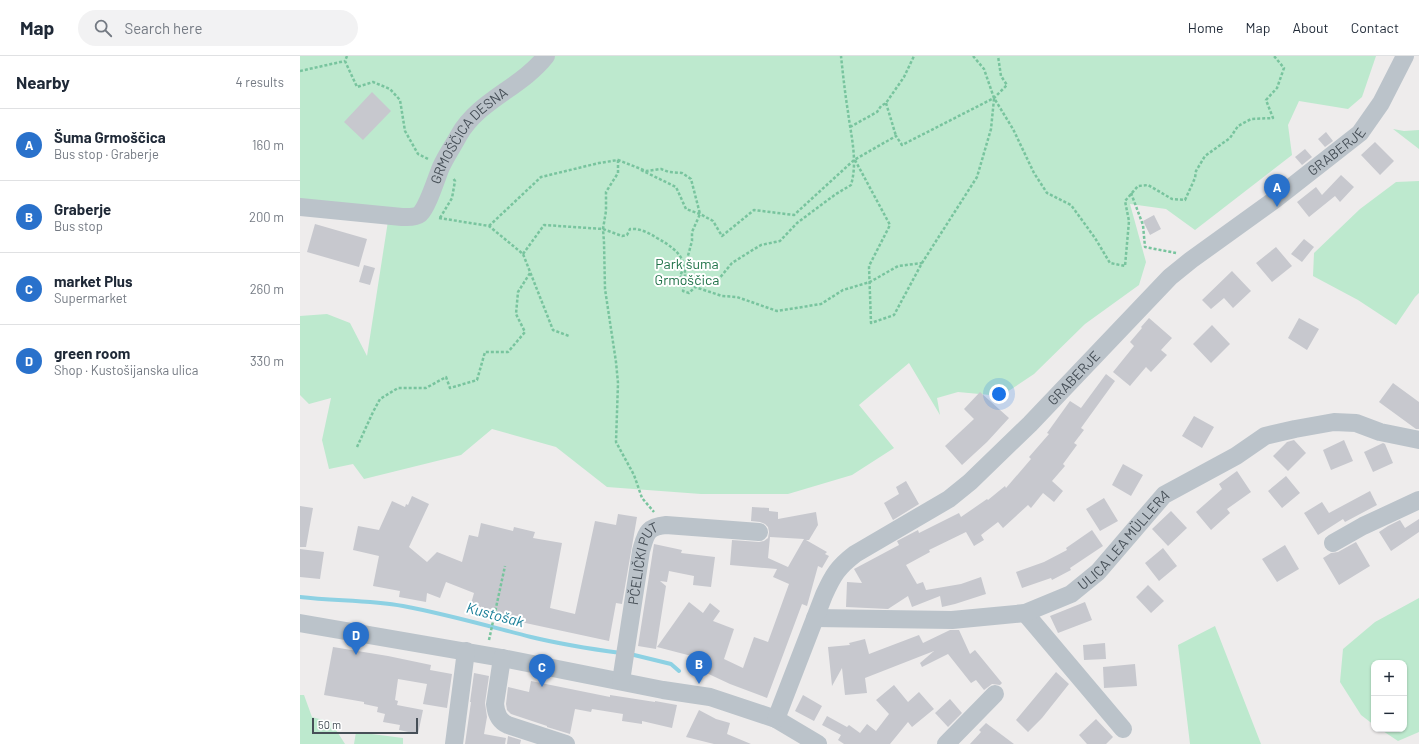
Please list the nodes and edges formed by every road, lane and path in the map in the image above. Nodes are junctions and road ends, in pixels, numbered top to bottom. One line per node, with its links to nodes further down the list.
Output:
1 (347, 56): 9 (path)
2 (546, 56): 17 (street, GRMOŠČICA DESNA)
3 (842, 56): 13 (path)
4 (914, 56): 12 (path)
5 (973, 56): 11 (path)
6 (998, 56): 11 (path)
7 (1274, 56): 18 (path)
8 (1405, 56): 40 (street, GRABERJE)
9 (345, 61): 10 (path); 17 (path)
10 (300, 71)
11 (994, 98): 14 (path); 18 (path); 26 (path)
12 (886, 103): 13 (path); 14 (path)
13 (850, 128): 16 (path)
14 (896, 136): 16 (path)
15 (618, 160): 20 (path); 20 (path); 22 (path); 23 (path)
16 (854, 160): 20 (path); 29 (path); 30 (path)
17 (441, 166): 21 (street, GRMOŠČICA DESNA)
18 (1131, 193): 24 (path)
19 (300, 207): 21 (street)
20 (700, 214): 27 (path)
21 (402, 216): 22 (path)
22 (489, 226): 25 (path)
23 (603, 229): 25 (path); 27 (path); 35 (path)
24 (1179, 253)
25 (523, 254): 28 (path)
26 (922, 263): 30 (path); 30 (path)
27 (685, 266): 29 (path); 29 (path)
28 (530, 274): 31 (path); 33 (path)
29 (685, 280): 30 (path)
30 (870, 282)
31 (569, 336)
32 (1419, 440): 39 (street, ULICA LEA MÜLLERA)
33 (357, 447)
34 (1419, 500): 37 (street)
35 (666, 526): 36 (street, PČELIČKI PUT); 45 (street, PČELIČKI PUT)
36 (759, 532)
37 (1333, 543)
38 (505, 566): 42 (path)
39 (1025, 613): 40 (street, ULICA LEA MÜLLERA); 48 (street)
40 (815, 618): 47 (street, GRABERJE)
41 (300, 623): 43 (street)
42 (490, 636)
43 (466, 651): 44 (street); 49 (street)
44 (502, 658): 45 (street); 50 (street)
45 (620, 681): 47 (street)
46 (995, 694): 52 (street)
47 (776, 719): 51 (street)
48 (1123, 729)
49 (454, 744)
50 (566, 744)
51 (818, 744)
52 (946, 744)

